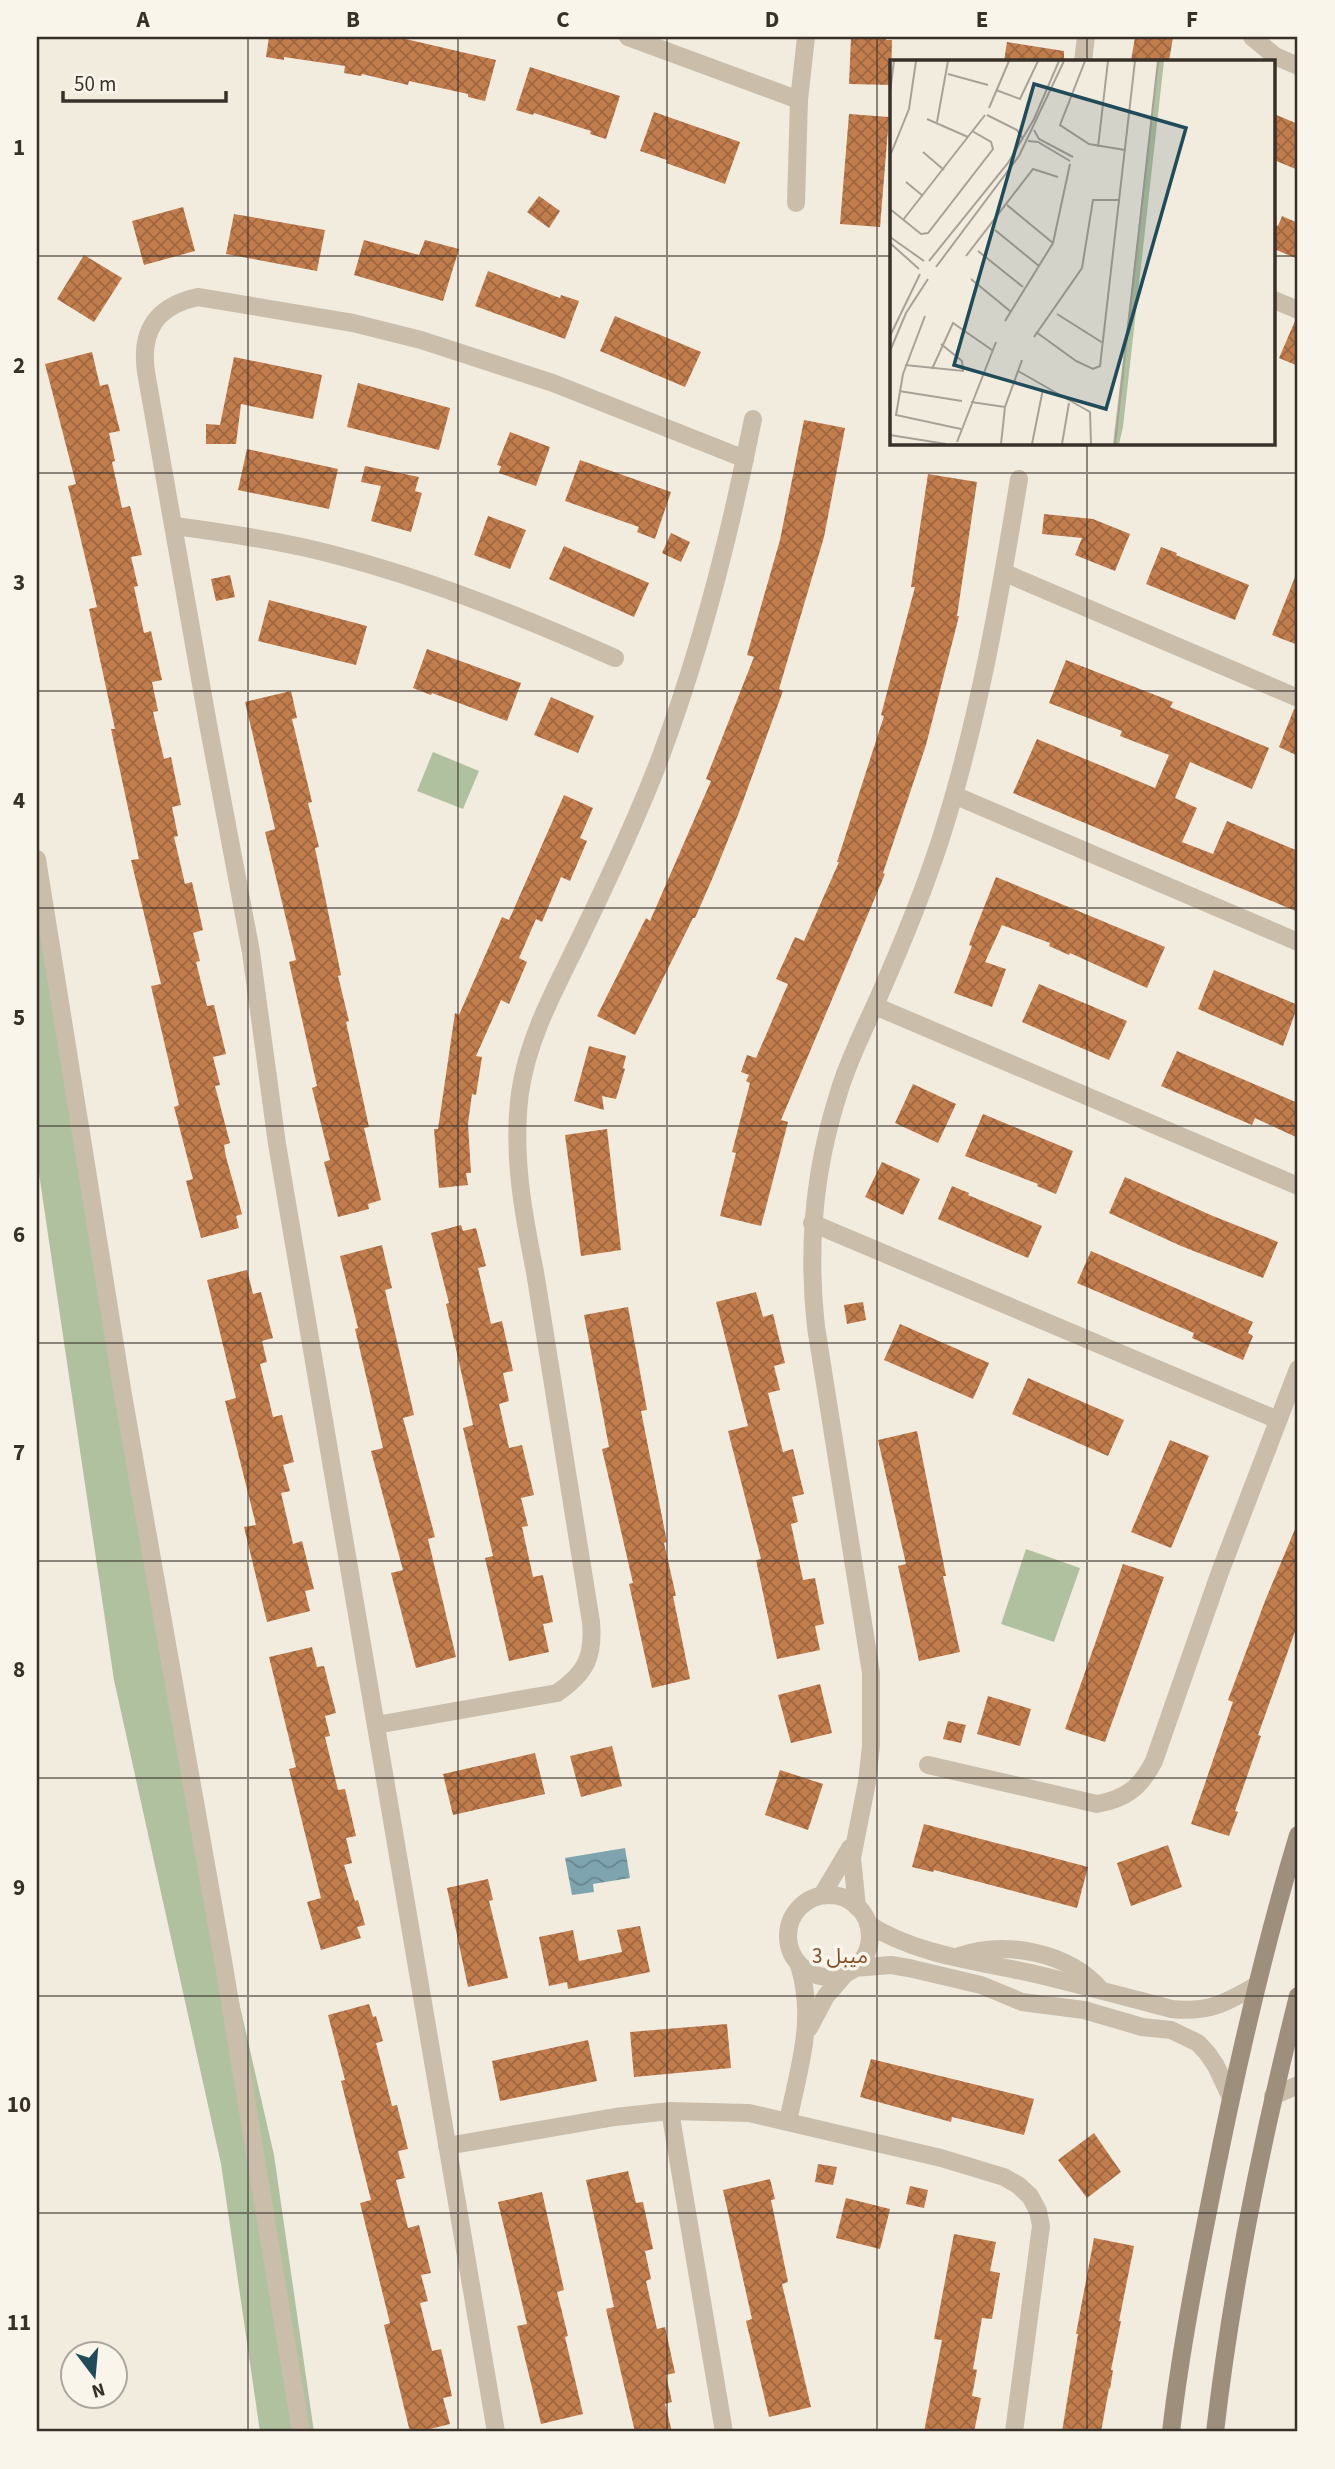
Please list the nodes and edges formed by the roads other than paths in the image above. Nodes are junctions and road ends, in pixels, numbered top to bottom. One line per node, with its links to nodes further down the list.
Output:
1 (628, 37): 7 (street)
2 (806, 37): 7 (street)
3 (1086, 37): 5 (street)
4 (1252, 37): 6 (street)
5 (1083, 60)
6 (1298, 66)
7 (799, 100): 8 (street)
8 (796, 204)
9 (1276, 301): 10 (street)
10 (1298, 310)
11 (753, 419): 12 (street)
12 (745, 459): 14 (street); 26 (street)
13 (1019, 479): 15 (street)
14 (174, 526): 16 (street); 26 (street)
15 (1005, 573): 17 (street); 18 (street)
16 (615, 659)
17 (1298, 698)
18 (954, 795): 20 (street); 21 (street)
19 (37, 859): 44 (street)
20 (1298, 942)
21 (875, 1006): 22 (street); 23 (street)
22 (1298, 1186)
23 (812, 1223): 25 (street); 29 (street)
24 (1298, 1369): 25 (street)
25 (1278, 1420): 27 (street)
26 (376, 1724): 43 (street)
27 (928, 1765)
28 (1298, 1835): 35 (street)
29 (853, 1842): 30 (street); 31 (street)
30 (822, 1895): 31 (street); 33 (street)
31 (857, 1907): 32 (street)
32 (868, 1924): 34 (street); 35 (street)
33 (799, 1965): 34 (street); 37 (street)
34 (850, 1971): 37 (street); 40 (street)
35 (1257, 1985): 40 (street)
36 (1298, 1996): 39 (street)
37 (806, 2034): 42 (street)
38 (1298, 2085): 39 (street)
39 (1273, 2096): 49 (street)
40 (1231, 2098): 48 (street)
41 (670, 2111): 42 (street); 43 (street); 46 (street)
42 (788, 2121): 47 (street)
43 (447, 2146): 45 (street)
44 (301, 2432)
45 (496, 2432)
46 (724, 2432)
47 (1014, 2432)
48 (1171, 2432)
49 (1215, 2432)

